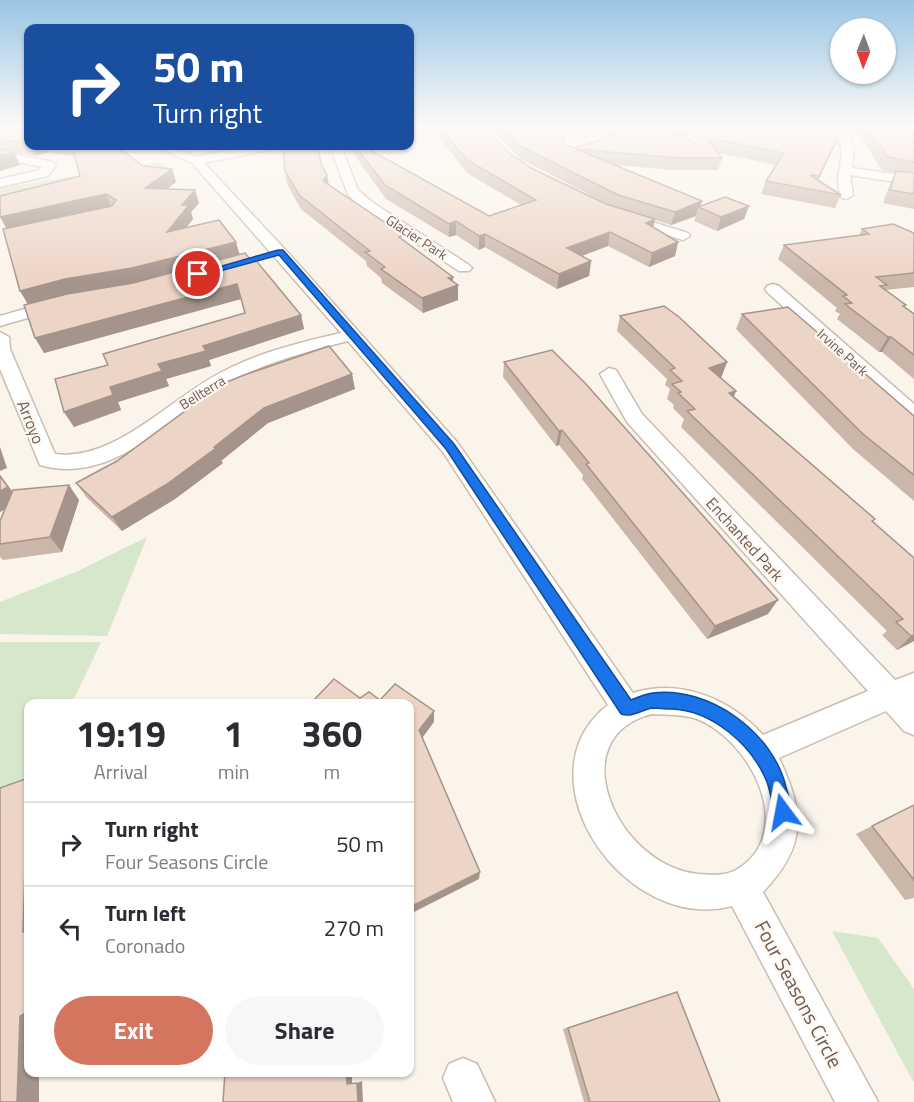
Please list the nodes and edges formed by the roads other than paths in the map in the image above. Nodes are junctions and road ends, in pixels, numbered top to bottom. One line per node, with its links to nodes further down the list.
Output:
1 (17, 179): 5 (street)
2 (213, 179): 9 (street)
3 (346, 179): 11 (street, Glacier Park)
4 (842, 179): 6 (street)
5 (0, 183)
6 (847, 195)
7 (610, 213): 8 (street)
8 (683, 236)
9 (280, 252): 10 (street); 15 (street)
10 (258, 258)
11 (464, 268)
12 (773, 289): 18 (street, Irvine Park)
13 (73, 301): 14 (street)
14 (0, 321)
15 (353, 335): 19 (street, Bellterra); 21 (street)
16 (0, 337): 19 (street, Arroyo)
17 (609, 374): 20 (street, Enchanted Park)
18 (914, 415)
19 (60, 464)
20 (902, 691): 22 (street, Enchanted Park); 23 (street)
21 (627, 708): 23 (street); 24 (street)
22 (914, 721)
23 (759, 751): 24 (street)
24 (741, 887): 25 (street, Four Seasons Circle)
25 (857, 1102)

